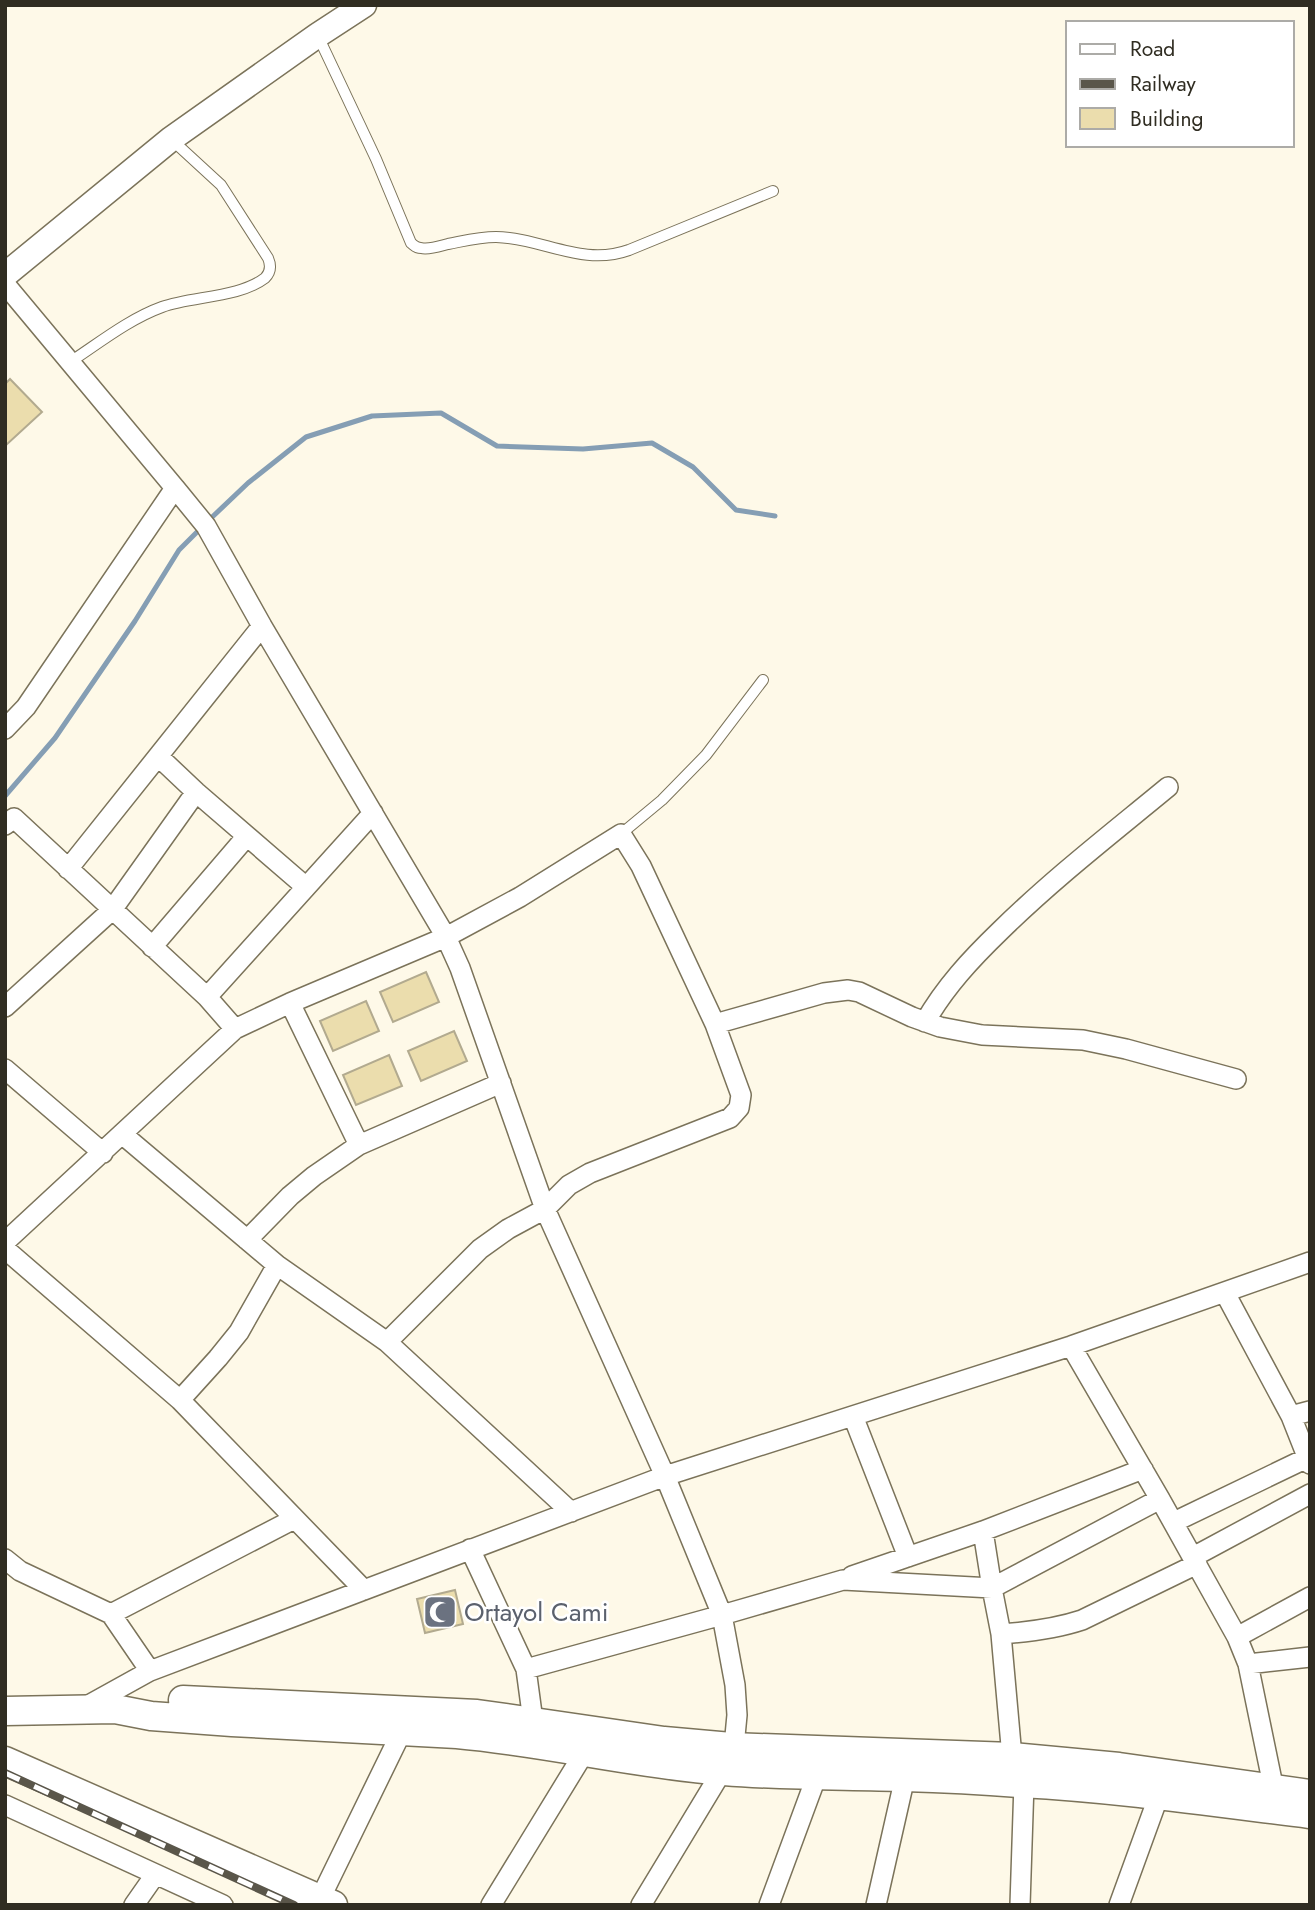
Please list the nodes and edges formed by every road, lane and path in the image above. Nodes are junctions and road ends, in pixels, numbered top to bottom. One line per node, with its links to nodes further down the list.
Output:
1 (364, 5): 2 (street)
2 (318, 35): 3 (street); 4 (lane)
3 (171, 139): 5 (street); 7 (lane)
4 (773, 191)
5 (5, 275)
6 (5, 284): 7 (street)
7 (70, 362): 8 (street)
8 (175, 488): 9 (street); 11 (street)
9 (262, 626): 12 (street); 15 (street)
10 (763, 680): 17 (lane)
11 (5, 729)
12 (159, 757): 14 (street); 19 (street)
13 (1168, 787): 27 (street)
14 (196, 792): 18 (street); 21 (street)
15 (373, 813): 20 (street); 22 (street)
16 (5, 825): 19 (street)
17 (621, 834): 22 (street); 28 (street)
18 (247, 836): 20 (street); 23 (street)
19 (68, 869): 21 (street)
20 (306, 887): 24 (street)
21 (111, 909): 23 (street); 26 (street)
22 (446, 937): 25 (street); 32 (street)
23 (152, 947): 24 (street)
24 (207, 997): 29 (street)
25 (290, 1003): 29 (street); 34 (street)
26 (5, 1007)
27 (925, 1022): 28 (street); 31 (street)
28 (715, 1024): 36 (street)
29 (235, 1029): 33 (street)
30 (5, 1069): 35 (street)
31 (1236, 1079)
32 (501, 1083): 34 (street); 36 (street)
33 (122, 1135): 35 (street); 37 (street)
34 (359, 1146): 37 (street)
35 (103, 1153): 38 (street)
36 (545, 1209): 43 (street); 50 (street)
37 (247, 1240): 41 (street)
38 (5, 1242)
39 (5, 1249): 45 (street)
40 (1310, 1262): 42 (street)
41 (276, 1265): 43 (street); 45 (street)
42 (1225, 1293): 44 (street); 46 (street)
43 (387, 1342): 53 (street)
44 (1071, 1346): 47 (street); 49 (street)
45 (180, 1400): 54 (street)
46 (1301, 1414): 48 (street)
47 (853, 1416): 50 (street); 58 (street)
48 (1309, 1461): 55 (street)
49 (1143, 1469): 52 (street); 56 (street)
50 (665, 1476): 53 (street); 66 (street)
51 (1310, 1494): 60 (street)
52 (1160, 1499): 55 (street); 62 (street)
53 (571, 1511): 57 (street)
54 (294, 1519): 63 (street); 65 (street)
55 (1174, 1522): 60 (street)
56 (983, 1531): 58 (street); 62 (street)
57 (470, 1549): 63 (street); 71 (street)
58 (908, 1557): 61 (street)
59 (5, 1559): 65 (street)
60 (1195, 1561): 67 (street); 68 (street)
61 (843, 1580): 62 (street); 66 (street)
62 (992, 1588): 67 (street)
63 (364, 1590): 72 (street)
64 (1310, 1597): 68 (street)
65 (111, 1614): 72 (street)
66 (722, 1615): 71 (street); 80 (street)
67 (1002, 1634): 79 (street)
68 (1237, 1637): 70 (street)
69 (1310, 1657): 70 (street)
70 (1248, 1664): 87 (street)
71 (526, 1669): 76 (street)
72 (150, 1671): 73 (street)
73 (80, 1709): 74 (main road); 75 (main road)
74 (115, 1709): 76 (main road); 77 (main road)
75 (5, 1711)
76 (533, 1721): 80 (main road)
77 (402, 1731): 78 (main road); 91 (street)
78 (584, 1753): 80 (main road); 94 (street)
79 (1012, 1757): 80 (main road); 84 (street); 87 (main road)
80 (727, 1759): 82 (main road); 95 (street)
81 (5, 1761): 91 (main road)
82 (817, 1776): 83 (main road); 96 (street)
83 (905, 1777): 84 (main road); 97 (street)
84 (1024, 1783): 86 (main road); 98 (street)
85 (1310, 1794): 87 (main road)
86 (1159, 1795): 87 (main road); 99 (street)
87 (1276, 1800): 89 (main road)
88 (5, 1805): 90 (street)
89 (1310, 1814)
90 (155, 1875): 92 (street); 93 (street)
91 (327, 1902)
92 (134, 1905)
93 (223, 1905)
94 (491, 1905)
95 (641, 1905)
96 (769, 1905)
97 (876, 1905)
98 (1020, 1905)
99 (1119, 1905)

